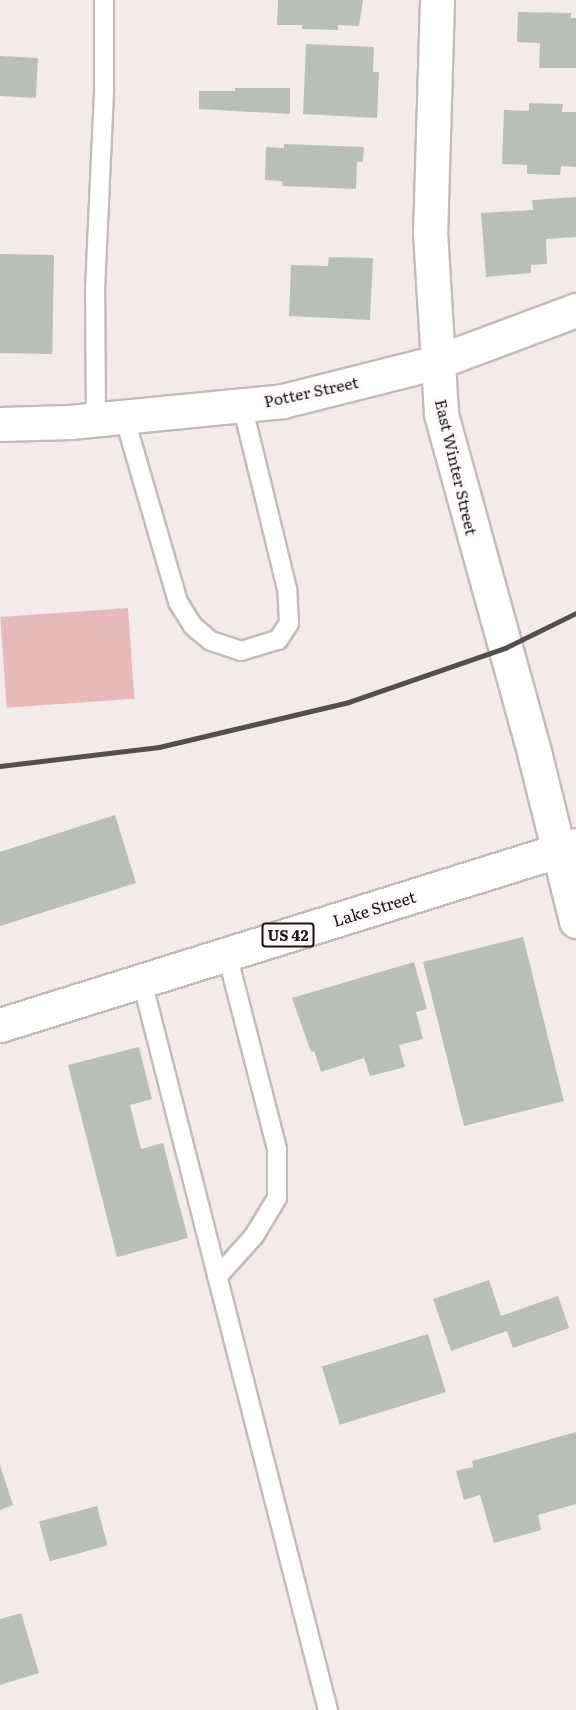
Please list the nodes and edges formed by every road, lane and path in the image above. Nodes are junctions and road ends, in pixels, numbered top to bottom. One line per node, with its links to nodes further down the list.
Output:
1 (104, 0): 6 (lane)
2 (437, 0): 4 (main road, East Winter Street)
3 (576, 310): 4 (main road, Potter Street)
4 (437, 362): 5 (main road, Potter Street); 8 (main road, East Winter Street)
5 (242, 405): 6 (main road, Potter Street); 6 (lane)
6 (110, 418): 7 (main road, Potter Street)
7 (0, 424)
8 (567, 848): 9 (main road, East Winter Street); 10 (main road, Lake Street / US 42)
9 (576, 921)
10 (227, 954): 11 (main road, Lake Street / US 42); 13 (lane)
11 (142, 981): 12 (main road, Lake Street / US 42); 13 (lane)
12 (0, 1025)
13 (218, 1277): 14 (lane)
14 (328, 1710)

